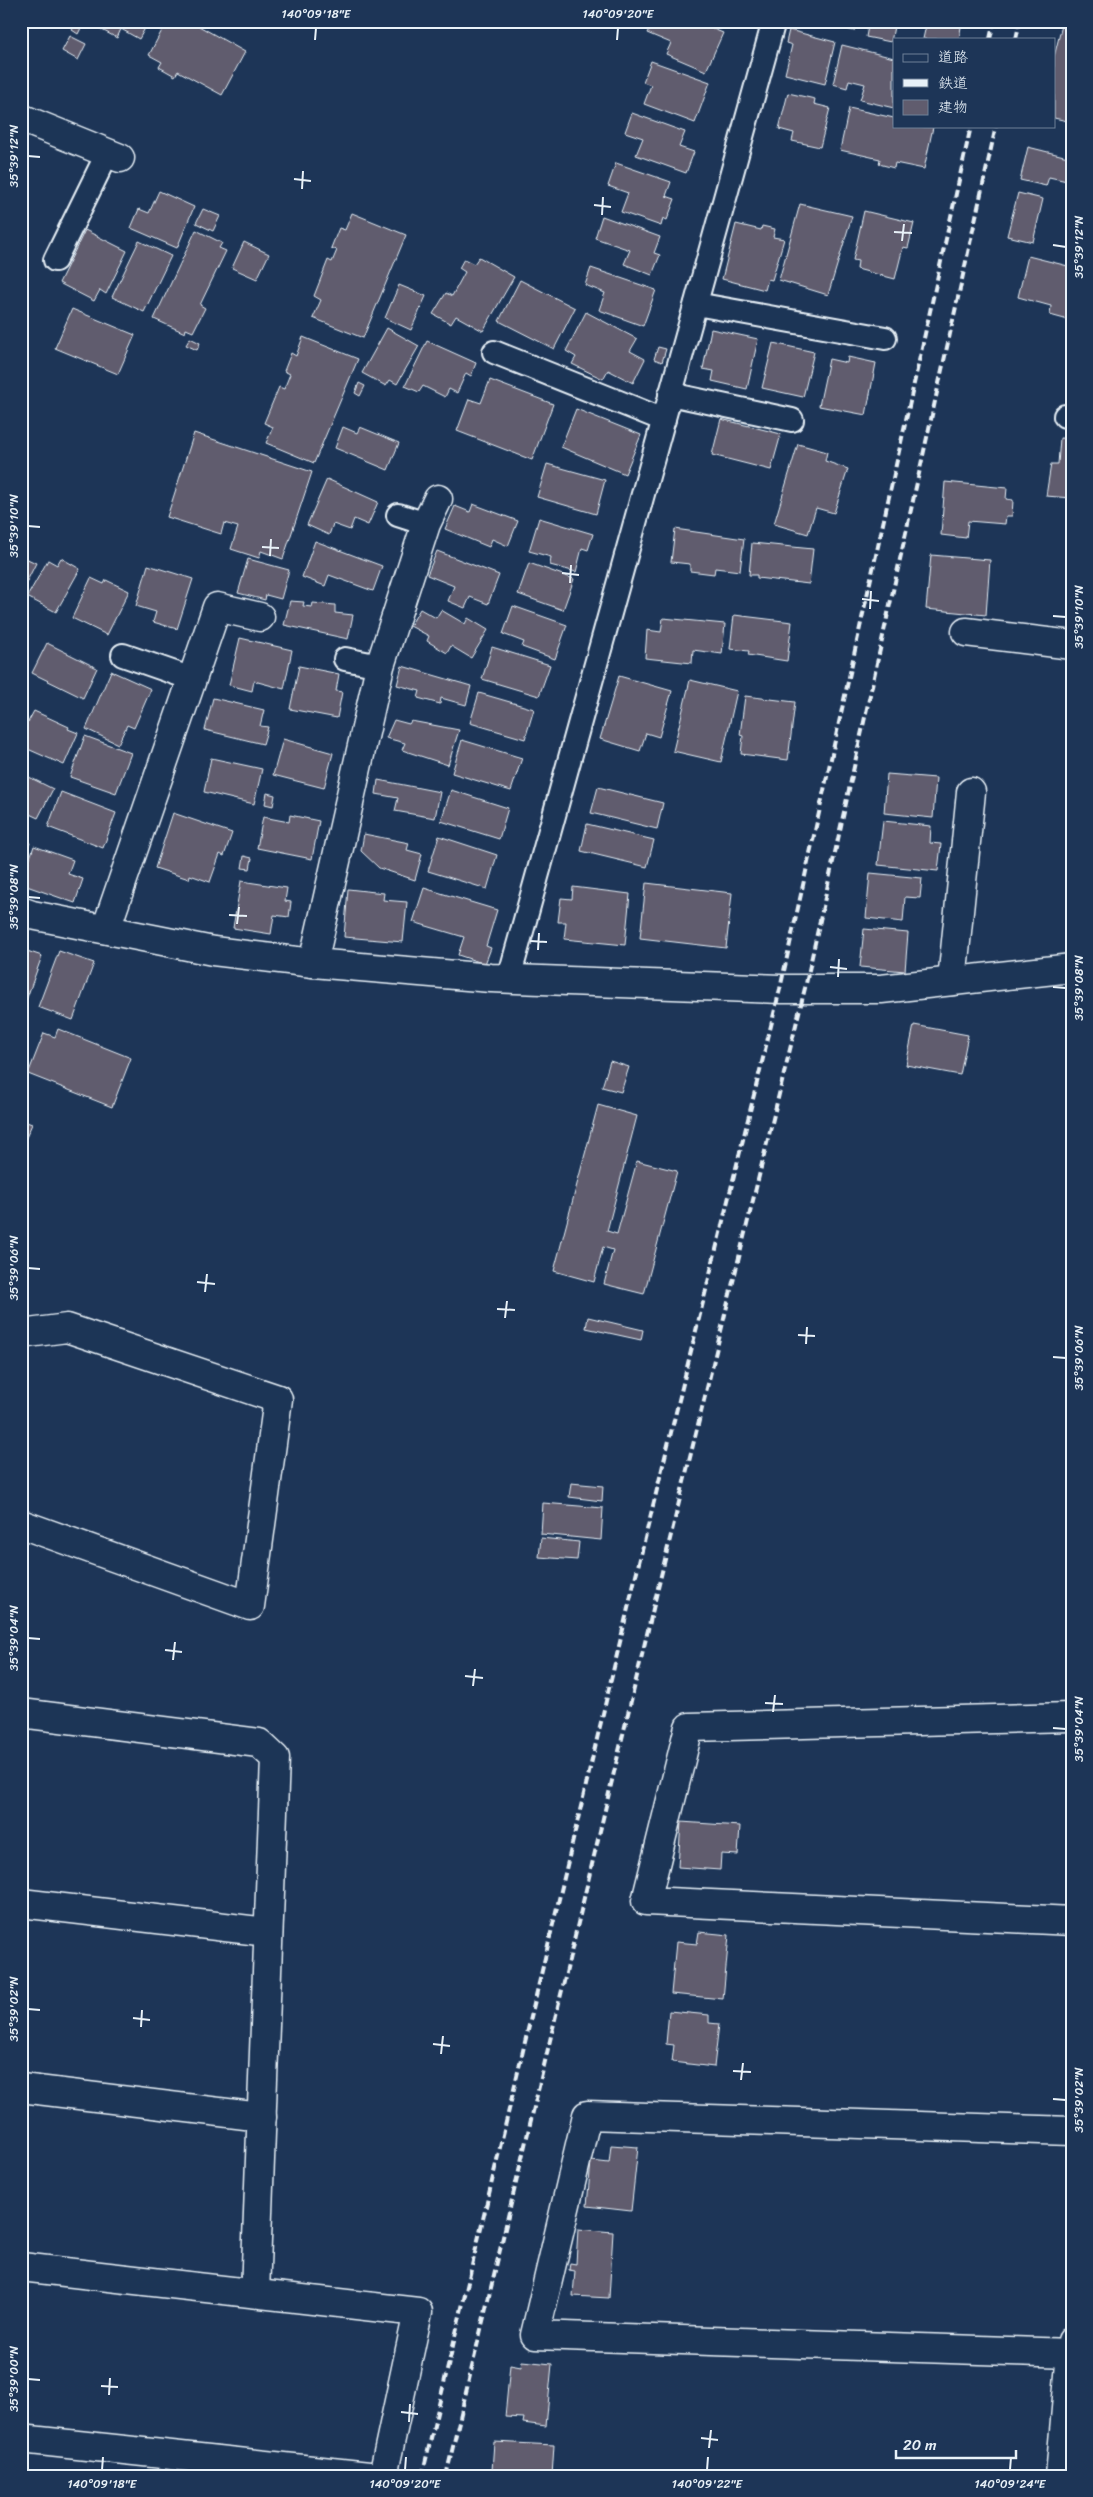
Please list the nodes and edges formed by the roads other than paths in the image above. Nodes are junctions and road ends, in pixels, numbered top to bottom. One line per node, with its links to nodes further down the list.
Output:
1 (774, 21): 5 (lane)
2 (21, 118): 3 (street)
3 (113, 156): 4 (lane)
4 (55, 260)
5 (696, 304): 6 (lane); 8 (lane)
6 (885, 338)
7 (494, 352): 9 (lane)
8 (670, 394): 9 (lane); 10 (lane)
9 (664, 420): 26 (lane)
10 (792, 420)
11 (438, 499): 13 (street)
12 (398, 515): 13 (lane)
13 (426, 524): 19 (street)
14 (260, 617): 20 (street)
15 (966, 632): 16 (street)
16 (1072, 645)
17 (123, 655): 20 (lane)
18 (345, 659): 19 (lane)
19 (380, 666): 24 (street)
20 (192, 679): 23 (street)
21 (971, 792): 27 (street)
22 (21, 911): 23 (street)
23 (106, 929): 24 (street)
24 (313, 963): 26 (street)
25 (1072, 968): 27 (street)
26 (509, 978): 27 (street)
27 (952, 981)
28 (21, 1334): 29 (street)
29 (21, 1524)
30 (21, 1713): 34 (street)
31 (1072, 1716): 33 (street)
32 (21, 1903): 34 (street)
33 (1072, 1921)
34 (268, 1932): 36 (street)
35 (21, 2088): 36 (street)
36 (262, 2117): 39 (street)
37 (1072, 2131): 40 (street)
38 (21, 2267): 39 (street)
39 (255, 2293): 43 (street)
40 (1071, 2347): 44 (street)
41 (21, 2439): 42 (street)
42 (369, 2476)
43 (383, 2476)
44 (1060, 2476)

